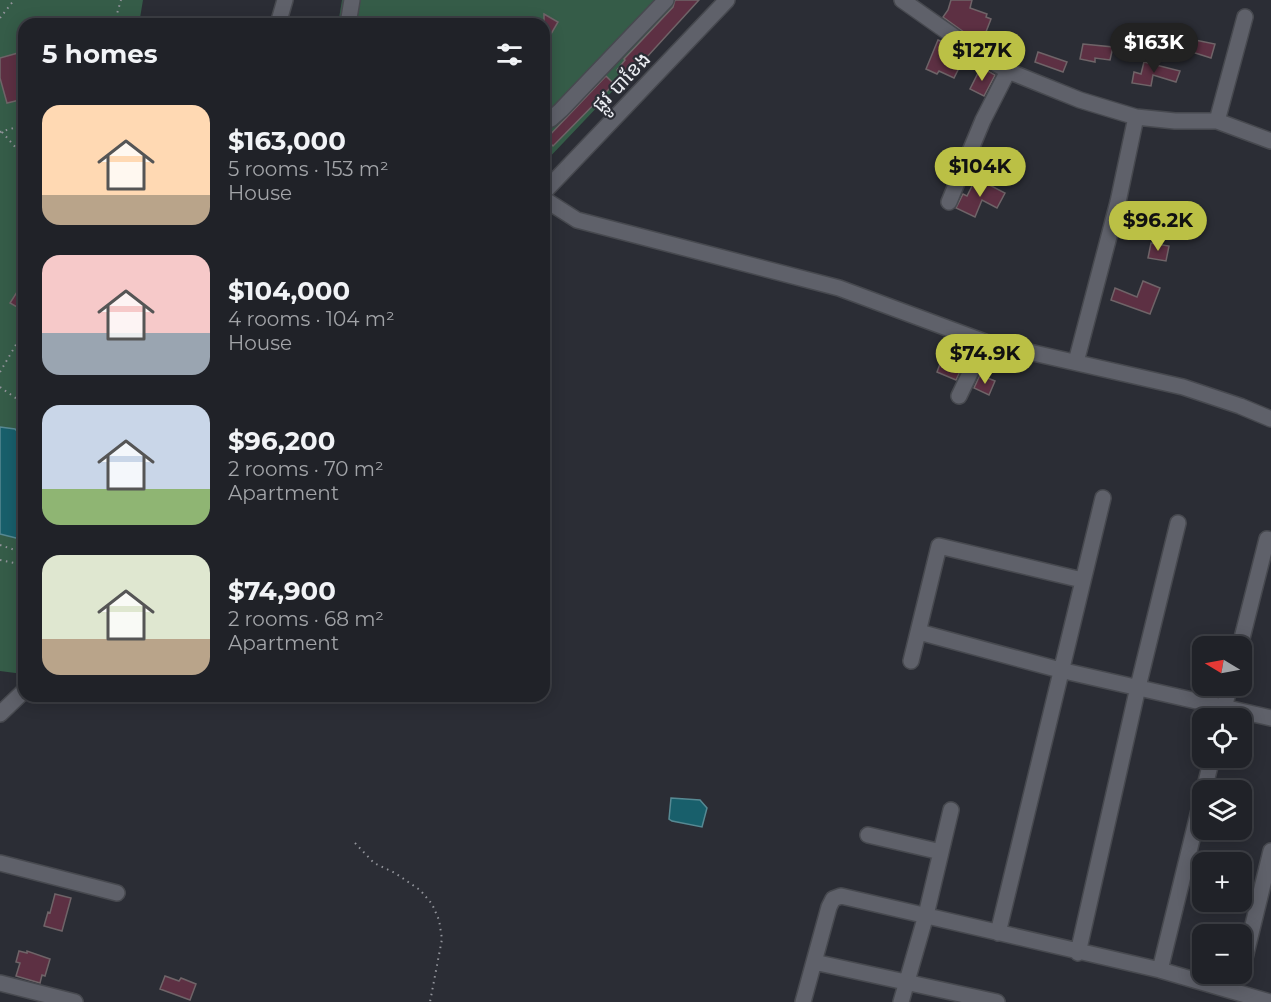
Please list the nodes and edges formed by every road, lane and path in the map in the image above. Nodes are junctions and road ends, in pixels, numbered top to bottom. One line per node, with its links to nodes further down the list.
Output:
1 (14, 0): 9 (path)
2 (120, 0): 10 (path)
3 (285, 0): 11 (street)
4 (352, 0): 12 (street)
5 (666, 0): 15 (street)
6 (727, 0): 21 (street, ផ្លូវ បាខែង)
7 (902, 0): 13 (street)
8 (1245, 17): 16 (street)
9 (0, 18)
10 (116, 18)
11 (280, 18)
12 (349, 18)
13 (1008, 71): 14 (street); 22 (street)
14 (1136, 117): 16 (street); 26 (street)
15 (550, 119)
16 (1217, 121): 19 (street)
17 (18, 127): 18 (path)
18 (1, 132): 20 (path)
19 (1271, 141)
20 (18, 151)
21 (550, 186)
22 (949, 202)
23 (550, 203): 25 (street)
24 (18, 341): 27 (path)
25 (985, 342): 26 (street); 29 (street)
26 (1076, 362): 31 (street)
27 (0, 372)
28 (0, 387): 30 (path)
29 (959, 396)
30 (18, 400)
31 (1271, 419)
32 (1103, 498): 39 (street)
33 (1178, 523): 44 (street)
34 (1271, 540): 41 (street)
35 (0, 545): 36 (path)
36 (18, 551)
37 (0, 560): 38 (path)
38 (18, 564)
39 (1082, 580): 40 (street); 43 (street)
40 (919, 632): 42 (street); 43 (street)
41 (1242, 636)
42 (911, 661)
43 (1060, 670): 44 (street); 60 (street)
44 (1137, 687): 46 (street); 61 (street)
45 (18, 697): 47 (street)
46 (1206, 708)
47 (0, 714)
48 (1252, 716): 49 (street)
49 (1271, 718)
50 (951, 810): 55 (street)
51 (868, 835): 55 (street)
52 (1192, 838): 63 (street)
53 (355, 843): 69 (path)
54 (1271, 851): 59 (street)
55 (941, 852): 58 (street)
56 (0, 863): 57 (street)
57 (117, 893)
58 (926, 915): 60 (street); 62 (street); 64 (street)
59 (1252, 930)
60 (998, 933): 61 (street)
61 (1078, 953): 63 (street)
62 (814, 962): 64 (street); 70 (street)
63 (1160, 970): 67 (street)
64 (906, 982): 71 (street); 72 (street)
65 (0, 983): 68 (street)
66 (1239, 984): 67 (street)
67 (1237, 991): 73 (street)
68 (75, 1002)
69 (430, 1002)
70 (803, 1002)
71 (901, 1002)
72 (995, 1002)
73 (1270, 1002)

